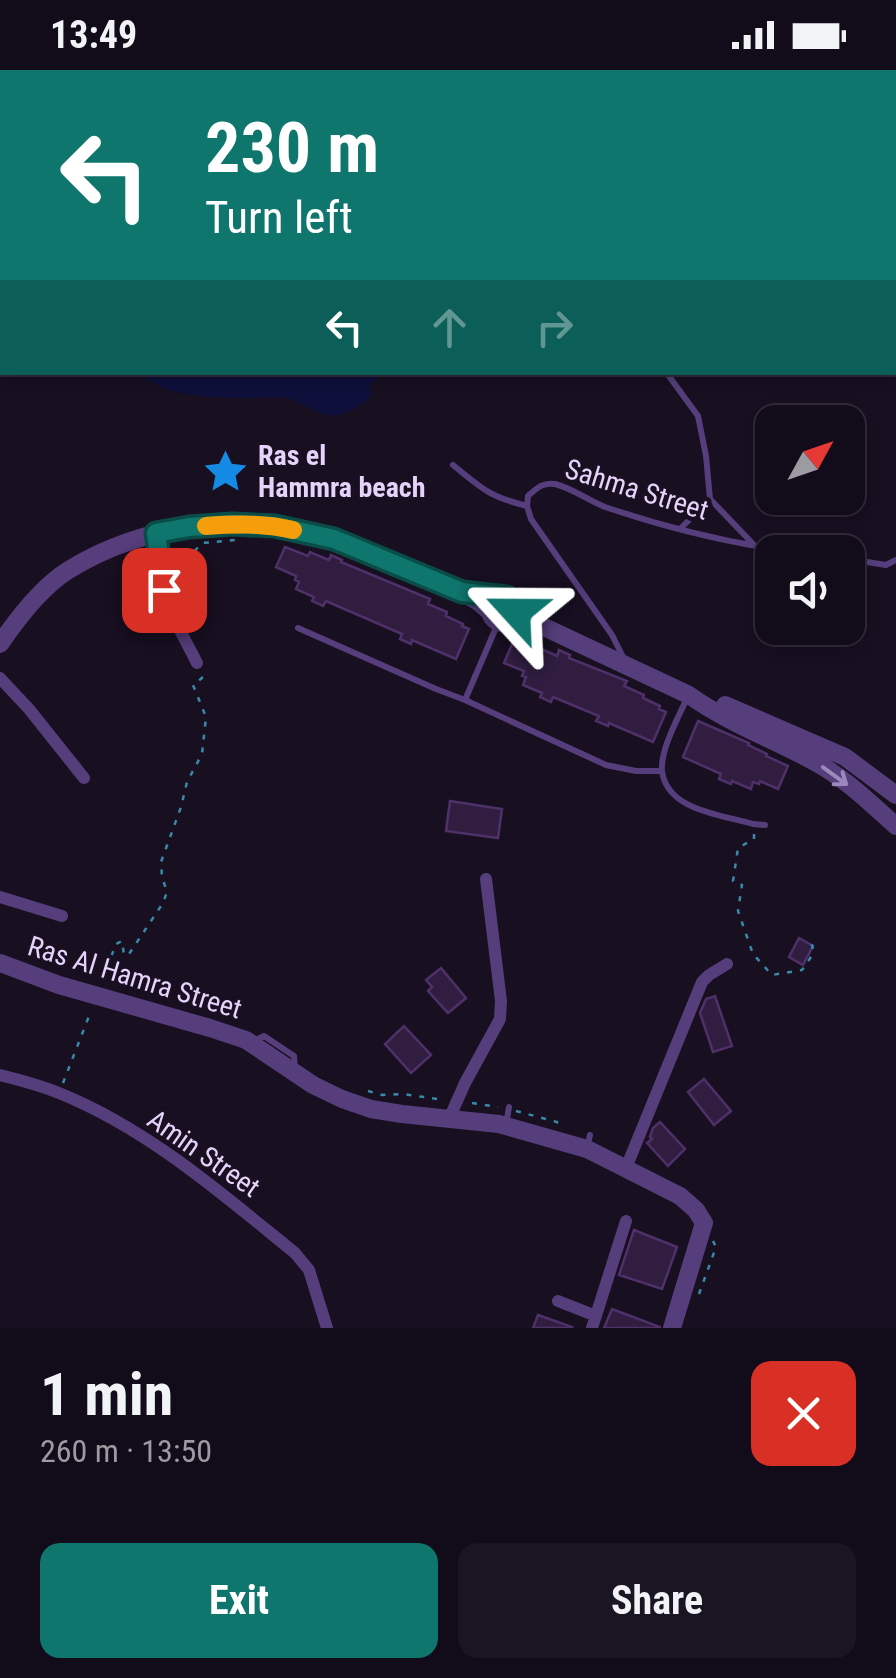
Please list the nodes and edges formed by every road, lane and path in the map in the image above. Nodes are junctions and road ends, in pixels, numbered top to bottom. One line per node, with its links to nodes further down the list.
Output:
1 (668, 375): 3 (lane)
2 (453, 466): 4 (lane)
3 (710, 499): 5 (lane); 8 (lane)
4 (527, 506): 5 (lane, Sahma Street); 16 (lane, Sahma Street)
5 (680, 529): 9 (lane, Sahma Street)
6 (156, 533): 11 (street); 13 (street); 15 (street)
7 (238, 540): 11 (path)
8 (755, 546)
9 (755, 547)
10 (896, 560): 12 (lane)
11 (159, 562): 17 (street)
12 (865, 562)
13 (503, 612): 16 (street); 20 (lane)
14 (298, 628): 20 (lane)
15 (0, 644)
16 (623, 660): 19 (street)
17 (197, 662): 33 (path)
18 (0, 678): 22 (street)
19 (689, 695): 21 (lane); 23 (street); 26 (street, one-way to 26)
20 (465, 700): 21 (lane)
21 (662, 771): 24 (lane)
22 (84, 778)
23 (896, 795)
24 (765, 824)
25 (754, 825): 30 (path)
26 (896, 826)
27 (486, 880): 37 (street)
28 (0, 897): 29 (street)
29 (62, 916)
30 (808, 938)
31 (0, 963): 33 (street, Ras Al Hamra Street)
32 (727, 964): 40 (street)
33 (96, 996): 35 (path); 37 (street, Ras Al Hamra Street)
34 (0, 1074): 44 (street, Amin Street)
35 (62, 1086)
36 (356, 1088): 37 (path)
37 (453, 1110): 38 (street, Ras Al Hamra Street); 38 (path)
38 (508, 1114): 39 (street, Ras Al Hamra Street); 39 (path)
39 (562, 1142): 40 (street, Ras Al Hamra Street)
40 (626, 1168): 45 (street, Ras Al Hamra Street)
41 (626, 1221): 43 (street)
42 (558, 1301): 43 (street)
43 (594, 1322)
44 (327, 1328)
45 (672, 1328)

